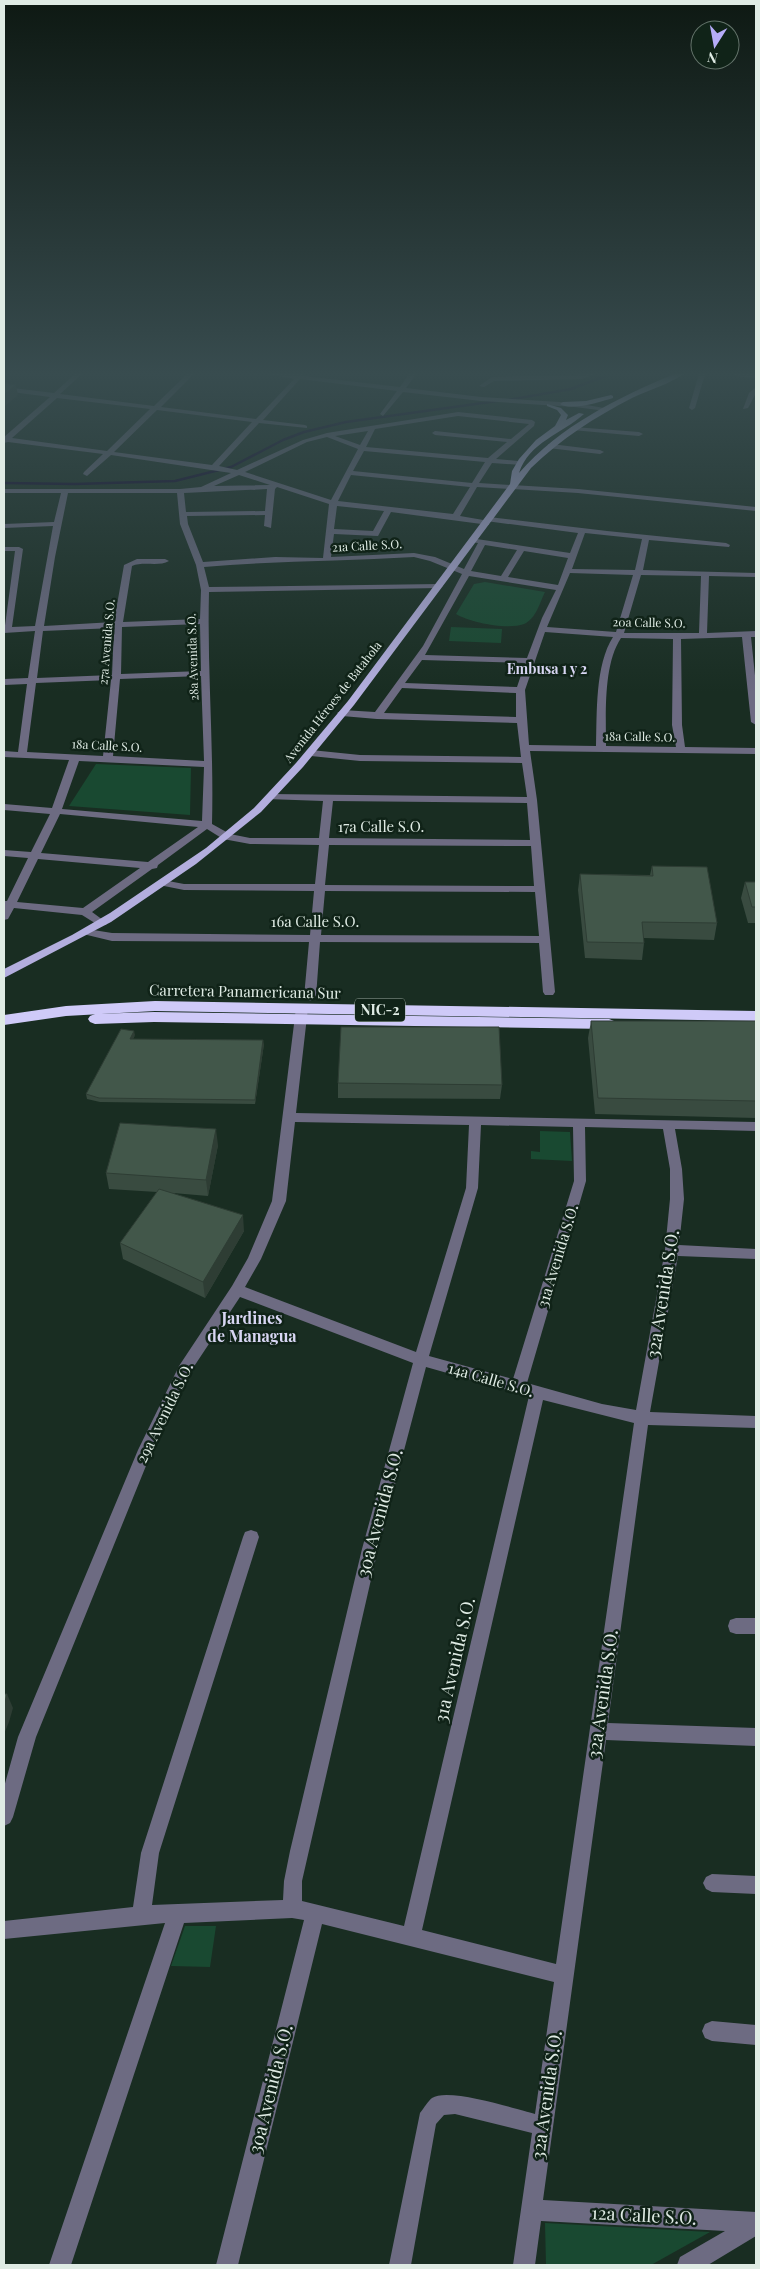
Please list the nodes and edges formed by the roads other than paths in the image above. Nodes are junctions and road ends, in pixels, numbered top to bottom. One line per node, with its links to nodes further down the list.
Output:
1 (224, 480): 11 (street)
2 (257, 480): 10 (street)
3 (345, 480): 15 (street)
4 (420, 480): 8 (street)
5 (476, 480): 8 (street)
6 (513, 480): 9 (main road, Avenida Héroes de Batahola)
7 (517, 480): 9 (main road, Avenida Héroes de Batahola)
8 (473, 485): 9 (street); 20 (street)
9 (512, 485): 17 (street); 21 (main road, Avenida Héroes de Batahola)
10 (274, 487): 11 (street); 15 (street); 18 (street)
11 (204, 488): 13 (street)
12 (4, 491): 14 (street)
13 (180, 491): 14 (street); 19 (street, 28a Avenida S.O.)
14 (65, 492): 22 (street)
15 (333, 503): 16 (street); 25 (street)
16 (389, 509): 20 (street); 25 (street)
17 (756, 509)
18 (269, 513): 19 (street); 24 (street)
19 (182, 514): 36 (street, 28a Avenida S.O.)
20 (454, 517): 21 (street)
21 (487, 521): 26 (street); 28 (main road, Avenida Héroes de Batahola)
22 (57, 524): 23 (street); 49 (street)
23 (4, 526)
24 (268, 526)
25 (331, 531): 34 (street)
26 (582, 532): 27 (street); 33 (street)
27 (646, 537): 30 (street); 40 (street)
28 (473, 540): 29 (street); 37 (main road, Avenida Héroes de Batahola)
29 (483, 542): 31 (street); 39 (street)
30 (726, 545)
31 (522, 548): 33 (street); 43 (street)
32 (4, 549): 51 (street)
33 (574, 556): 38 (street)
34 (328, 560): 36 (street, 21a Calle S.O.); 37 (street, 21a Calle S.O.)
35 (166, 561): 48 (street, 27a Avenida S.O.)
36 (200, 565): 46 (street, 28a Avenida S.O.)
37 (451, 568): 39 (street, 21a Calle S.O.); 44 (main road, Avenida Héroes de Batahola)
38 (568, 571): 40 (street); 45 (street)
39 (466, 573): 43 (street, 21a Calle S.O.); 57 (street)
40 (638, 573): 41 (street); 54 (street)
41 (705, 575): 42 (street); 55 (street)
42 (756, 575)
43 (503, 579): 45 (street, 21a Calle S.O.)
44 (439, 586): 46 (street); 65 (main road, Avenida Héroes de Batahola)
45 (561, 588): 50 (street)
46 (205, 590): 47 (street, 28a Avenida S.O.)
47 (204, 621): 48 (street); 59 (street, 28a Avenida S.O.)
48 (118, 625): 49 (street); 60 (street, 27a Avenida S.O.)
49 (39, 628): 51 (street); 62 (street)
50 (542, 629): 54 (street, 20a Calle S.O.); 58 (street)
51 (6, 630)
52 (746, 634): 53 (street, 20a Calle S.O.); 55 (street, 20a Calle S.O.); 68 (street)
53 (756, 634)
54 (616, 636): 56 (street, 20a Calle S.O.); 70 (street)
55 (703, 636): 56 (street, 20a Calle S.O.)
56 (677, 637): 71 (street)
57 (420, 657): 58 (street); 63 (street)
58 (530, 662): 64 (street)
59 (206, 673): 60 (street); 79 (street, 28a Avenida S.O.)
60 (116, 678): 62 (street); 77 (street, 27a Avenida S.O.)
61 (4, 682): 62 (street)
62 (33, 682): 75 (street)
63 (400, 685): 64 (street); 66 (street)
64 (520, 690): 67 (street)
65 (342, 713): 66 (street); 73 (main road, Avenida Héroes de Batahola)
66 (377, 716): 67 (street)
67 (520, 720): 69 (street)
68 (756, 722)
69 (524, 748): 70 (street, 18a Calle S.O.); 78 (street)
70 (601, 749): 71 (street, 18a Calle S.O.)
71 (681, 750): 72 (street, 18a Calle S.O.)
72 (756, 751)
73 (311, 753): 78 (street); 80 (main road, Avenida Héroes de Batahola)
74 (4, 754): 75 (street, 18a Calle S.O.)
75 (22, 755): 76 (street, 18a Calle S.O.)
76 (75, 757): 77 (street, 18a Calle S.O.); 84 (street)
77 (108, 758): 79 (street, 18a Calle S.O.)
78 (527, 760): 82 (street)
79 (209, 764): 85 (street, 28a Avenida S.O.)
80 (270, 797): 81 (street); 86 (main road, Avenida Héroes de Batahola)
81 (328, 798): 82 (street); 87 (street)
82 (532, 800): 88 (street)
83 (4, 807): 84 (street)
84 (56, 812): 85 (street); 90 (street)
85 (207, 825): 86 (street); 91 (street)
86 (227, 837): 87 (street, 17a Calle S.O.); 92 (main road, Avenida Héroes de Batahola)
87 (325, 842): 88 (street, 17a Calle S.O.); 93 (street)
88 (535, 843): 94 (street)
89 (4, 853): 90 (street)
90 (33, 855): 91 (street); 95 (street)
91 (153, 866): 96 (street)
92 (163, 883): 93 (street); 98 (main road, Avenida Héroes de Batahola)
93 (320, 888): 94 (street); 100 (street)
94 (539, 889): 101 (street)
95 (7, 904): 96 (street); 97 (street)
96 (85, 912): 98 (street)
97 (4, 917)
98 (102, 923): 99 (main road, Avenida Héroes de Batahola)
99 (87, 932): 100 (street, 16a Calle S.O.); 102 (main road, Avenida Héroes de Batahola)
100 (314, 937): 101 (street, 16a Calle S.O.); 104 (street)
101 (543, 940): 103 (street)
102 (6, 970)
103 (549, 992)
104 (310, 997)
105 (301, 1014): 106 (highway, Carretera Panamericana Sur / NIC-2); 107 (highway, Carretera Panamericana Sur / NIC-2); 108 (highway, Carretera Panamericana Sur / NIC-2); 109 (highway, Carretera Panamericana Sur / NIC-2); 110 (street, 29a Avenida S.O.)
106 (756, 1016)
107 (4, 1020)
108 (756, 1026)
109 (4, 1029)
110 (290, 1117): 111 (street); 117 (street, 29a Avenida S.O.)
111 (475, 1120): 112 (street); 118 (street, 30a Avenida S.O.)
112 (579, 1122): 113 (street); 119 (street, 31a Avenida S.O.)
113 (668, 1124): 114 (street); 115 (street, 32a Avenida S.O.)
114 (756, 1126)
115 (672, 1250): 116 (street); 121 (street, 32a Avenida S.O.)
116 (756, 1254)
117 (237, 1290): 118 (street, 14a Calle S.O.); 128 (street, 29a Avenida S.O.)
118 (422, 1360): 119 (street, 14a Calle S.O.); 131 (street, 30a Avenida S.O.)
119 (518, 1388): 120 (street, 14a Calle S.O.)
120 (537, 1393): 121 (street, 14a Calle S.O.); 136 (street, 31a Avenida S.O.)
121 (642, 1418): 122 (street, 14a Calle S.O.); 126 (street, 32a Avenida S.O.)
122 (756, 1422)
123 (251, 1537): 134 (street)
124 (736, 1626): 125 (street)
125 (756, 1626)
126 (598, 1731): 127 (street); 137 (street, 32a Avenida S.O.)
127 (756, 1737)
128 (4, 1817)
129 (712, 1882): 130 (street)
130 (756, 1885)
131 (292, 1909): 132 (street); 133 (street)
132 (178, 1913): 134 (street); 143 (street)
133 (315, 1913): 136 (street); 144 (street, 30a Avenida S.O.)
134 (141, 1916): 135 (street)
135 (4, 1930)
136 (411, 1936): 137 (street)
137 (563, 1974): 140 (street, 32a Avenida S.O.)
138 (712, 2031): 139 (street)
139 (756, 2035)
140 (543, 2126): 141 (street, 32a Avenida S.O.); 145 (street)
141 (532, 2210): 142 (street, 12a Calle S.O.); 146 (street, 32a Avenida S.O.)
142 (756, 2223): 147 (street)
143 (60, 2265)
144 (227, 2265)
145 (400, 2265)
146 (524, 2265)
147 (688, 2265)

